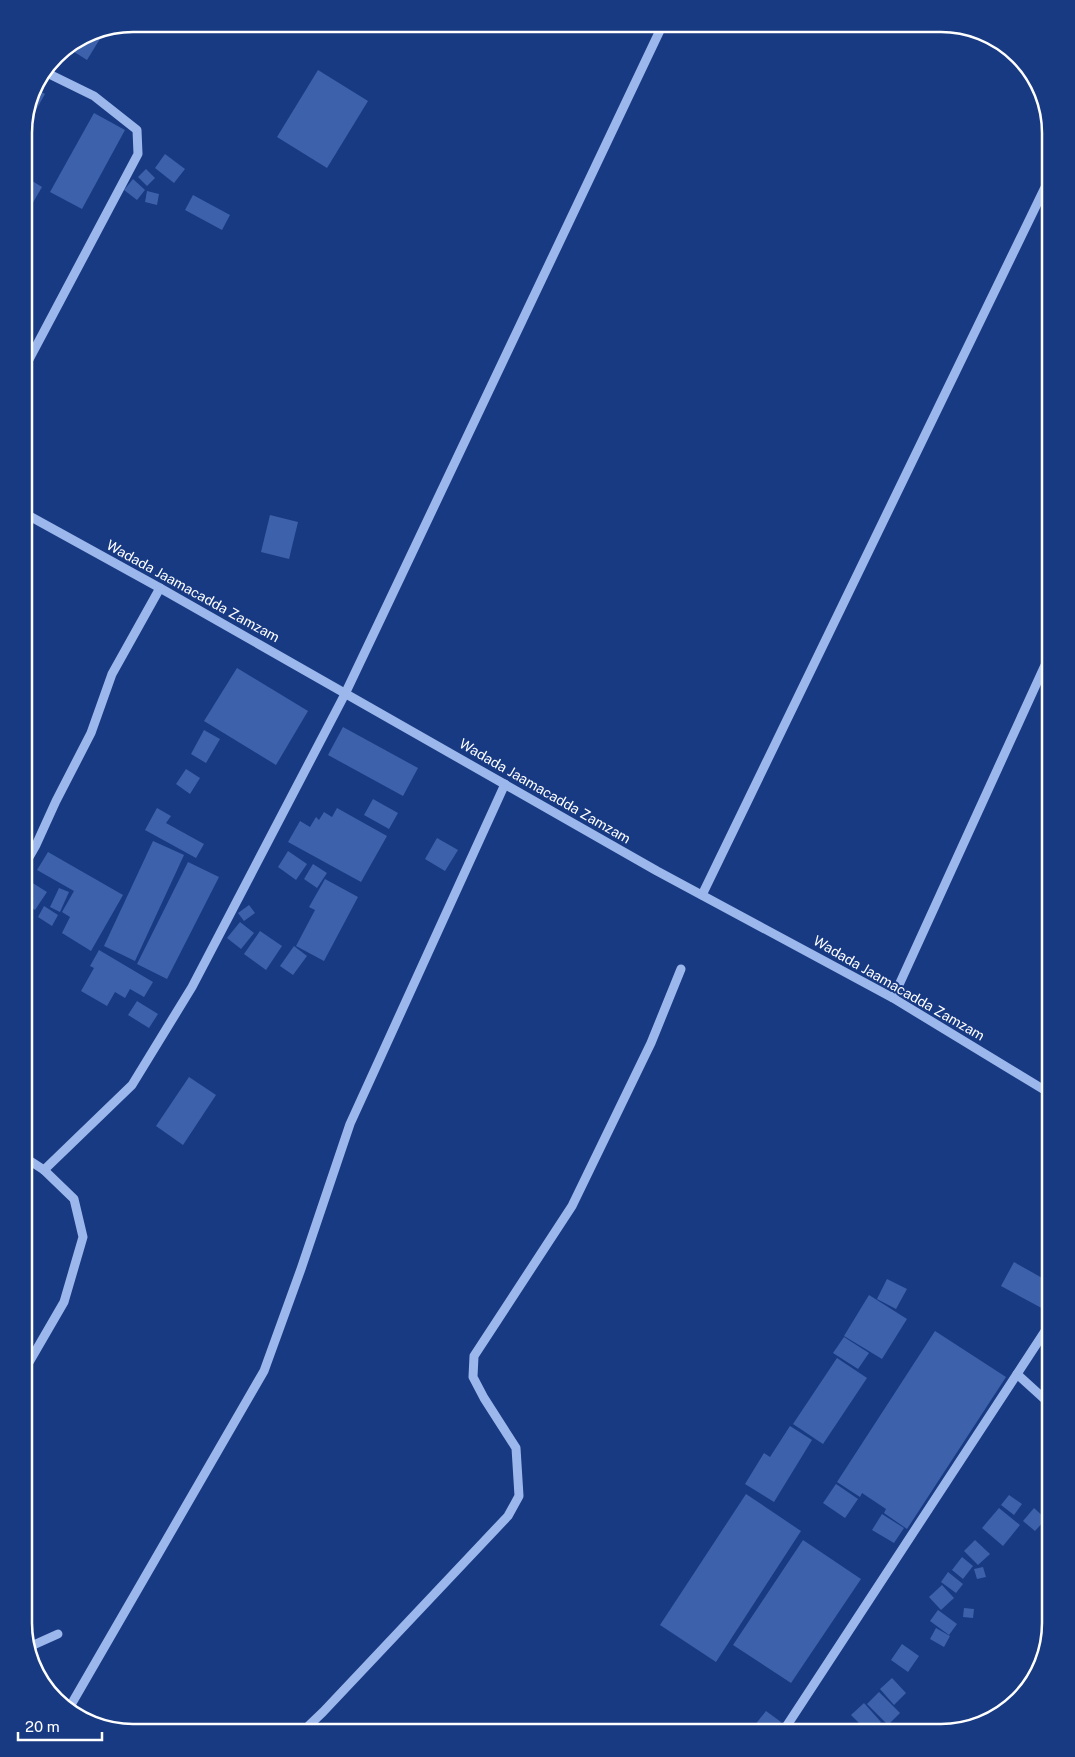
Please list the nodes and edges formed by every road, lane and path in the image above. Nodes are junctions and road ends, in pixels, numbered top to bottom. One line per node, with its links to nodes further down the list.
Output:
1 (659, 33): 8 (street)
2 (51, 75): 4 (street)
3 (1042, 194): 11 (street)
4 (33, 352)
5 (33, 518): 6 (street, Wadada Jaamacadda Zamzam)
6 (160, 588): 8 (street, Wadada Jaamacadda Zamzam); 10 (street)
7 (1042, 672): 13 (street)
8 (345, 694): 9 (street, Wadada Jaamacadda Zamzam); 16 (street)
9 (505, 784): 11 (street, Wadada Jaamacadda Zamzam); 23 (street)
10 (33, 851)
11 (702, 895): 13 (street, Wadada Jaamacadda Zamzam)
12 (680, 969): 24 (street)
13 (893, 998): 14 (street, Wadada Jaamacadda Zamzam)
14 (1042, 1089)
15 (32, 1162): 16 (street)
16 (44, 1170): 18 (street)
17 (1042, 1336): 19 (street)
18 (32, 1357)
19 (1017, 1374): 20 (street); 25 (street)
20 (1042, 1397)
21 (58, 1634): 22 (street)
22 (34, 1645)
23 (72, 1703)
24 (310, 1724)
25 (788, 1724)

